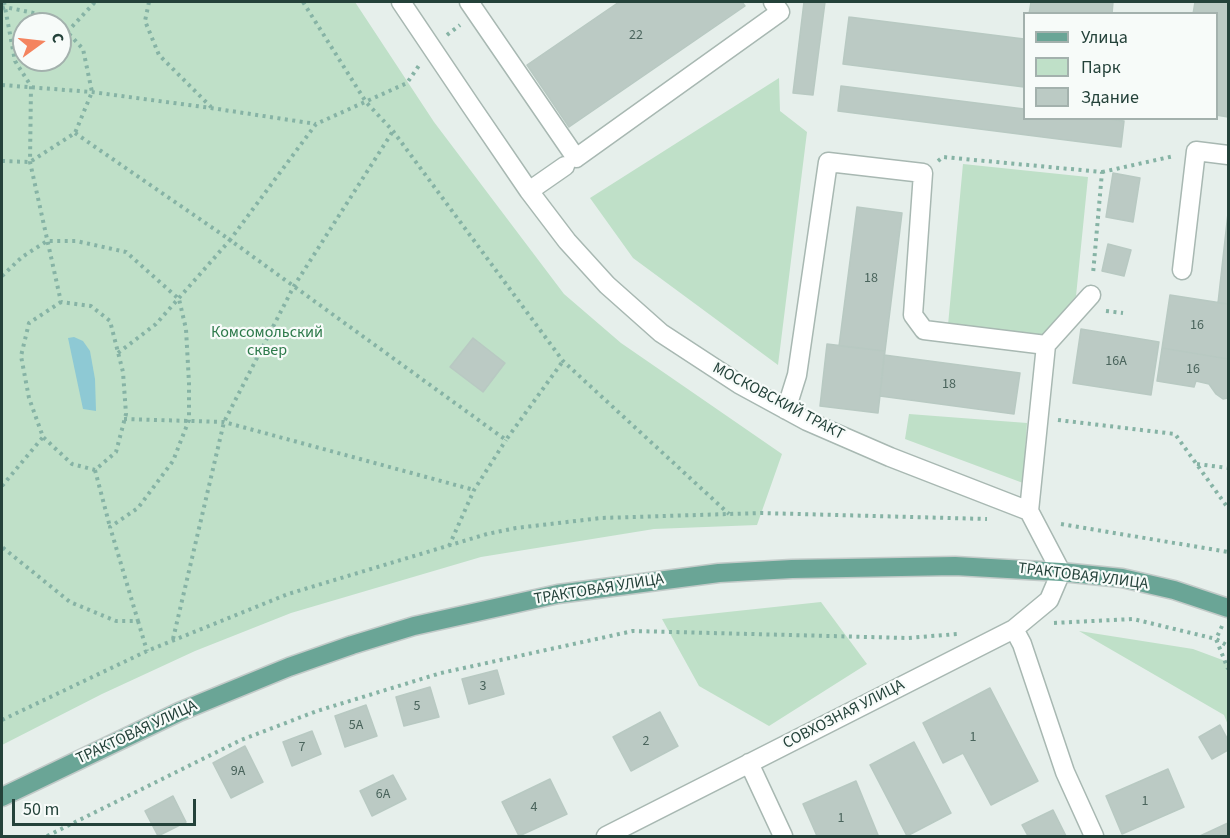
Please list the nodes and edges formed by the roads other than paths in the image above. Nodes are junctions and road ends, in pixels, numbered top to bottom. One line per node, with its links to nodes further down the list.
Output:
1 (400, 2): 6 (street, МОСКОВСКИЙ ТРАКТ)
2 (772, 2): 3 (street)
3 (474, 8)
4 (1228, 155): 7 (street)
5 (565, 166): 6 (street)
6 (529, 191): 10 (street, МОСКОВСКИЙ ТРАКТ)
7 (1182, 270)
8 (1091, 295): 9 (street)
9 (1046, 345): 10 (street); 11 (street)
10 (786, 410): 11 (street, МОСКОВСКИЙ ТРАКТ)
11 (1032, 516): 12 (street)
12 (1061, 572): 13 (main road, ТРАКТОВАЯ УЛИЦА); 14 (street, СОВХОЗНАЯ УЛИЦА); 16 (main road, ТРАКТОВАЯ УЛИЦА)
13 (1228, 608)
14 (1014, 629): 15 (street, СОВХОЗНАЯ УЛИЦА); 19 (street)
15 (749, 763): 17 (street, СОВХОЗНАЯ УЛИЦА); 18 (street)
16 (2, 797)
17 (606, 837)
18 (783, 837)
19 (1094, 837)

